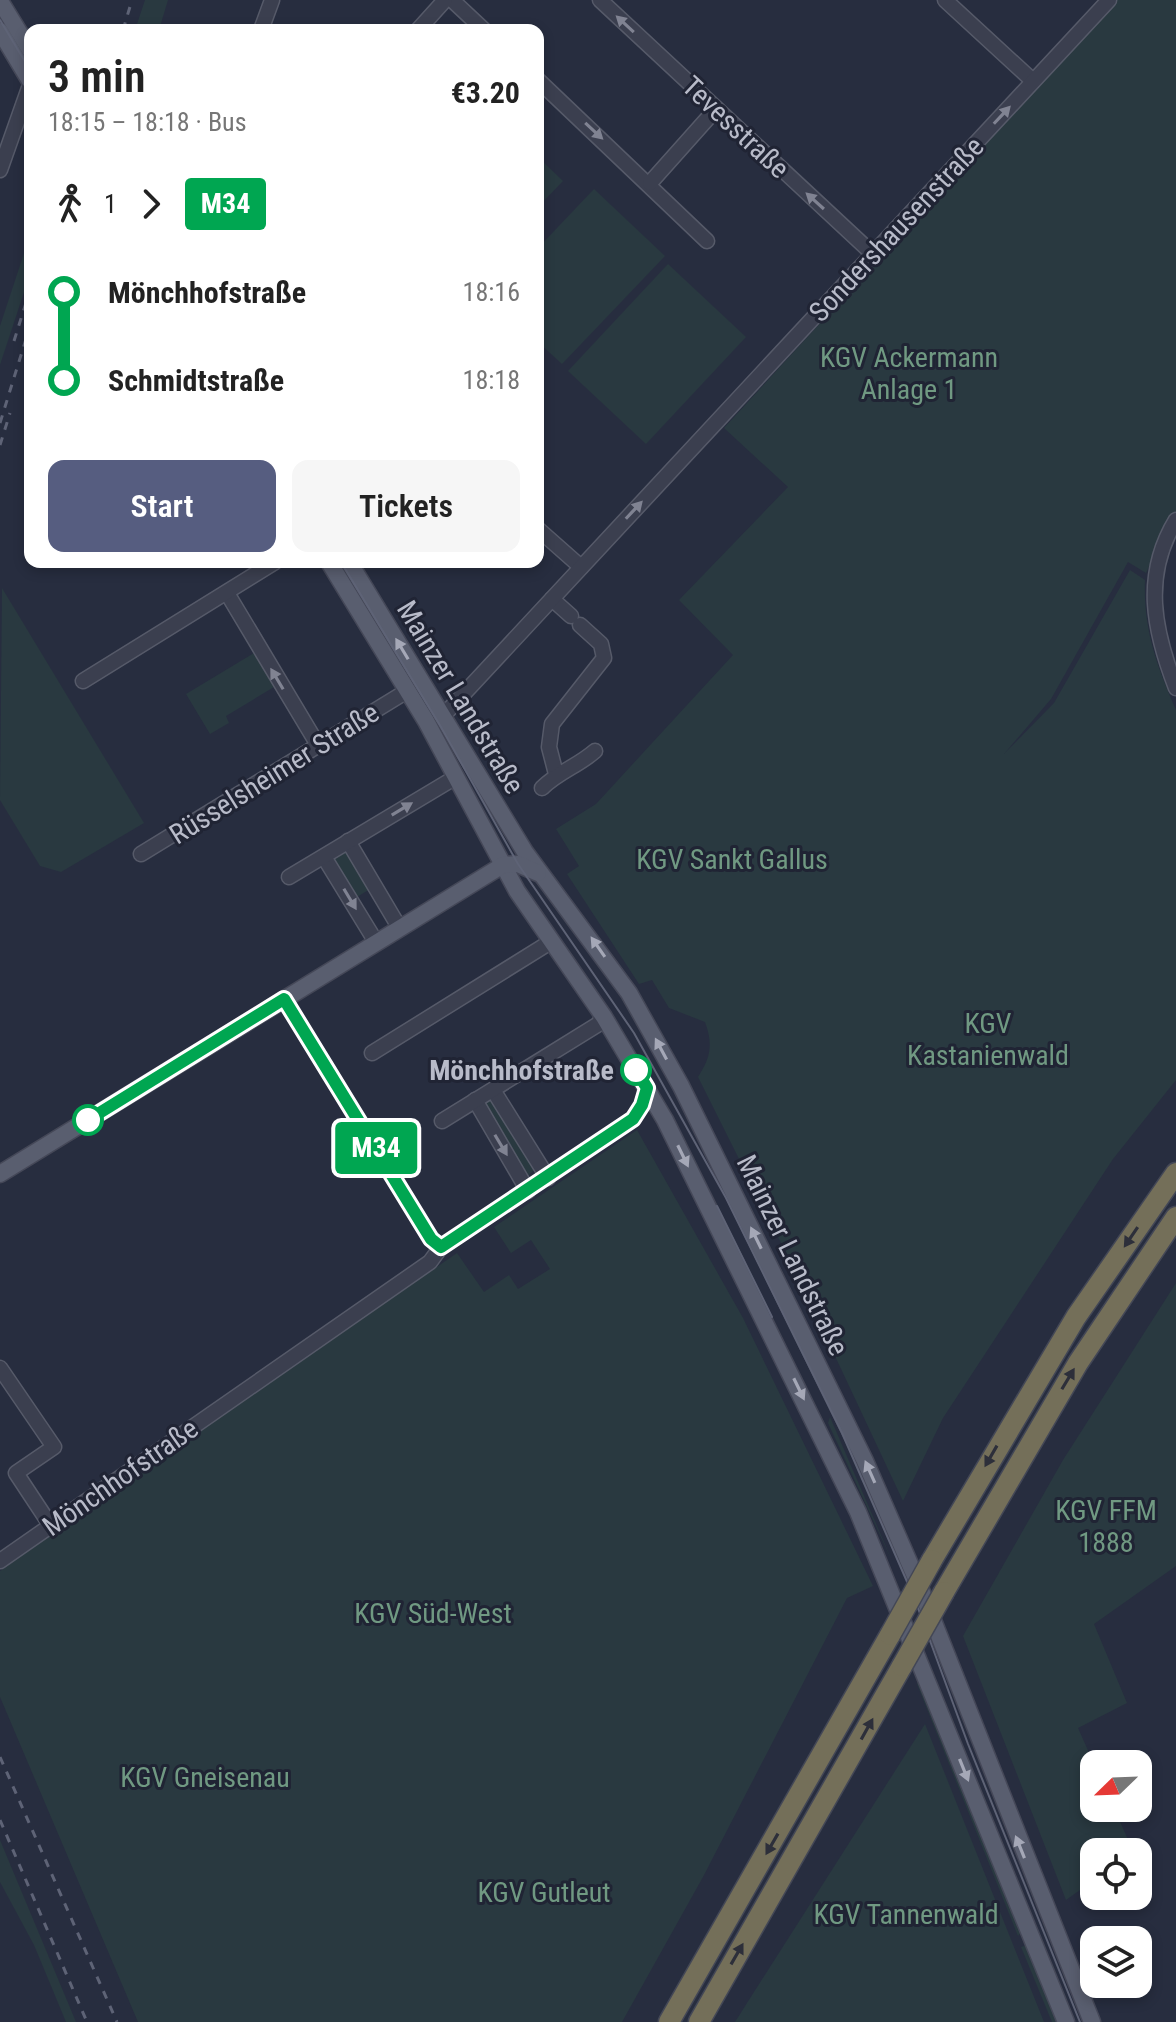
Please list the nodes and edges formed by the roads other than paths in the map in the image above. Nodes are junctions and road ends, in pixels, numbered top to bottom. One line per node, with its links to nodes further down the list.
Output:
1 (272, 0): 8 (street)
2 (445, 0): 9 (street)
3 (452, 0): 10 (street)
4 (600, 0): 17 (street, Tevesstraße, one-way to 4)
5 (945, 0): 14 (street)
6 (1109, 0): 14 (street, Sondershausenstraße)
7 (0, 1): 12 (main road)
8 (263, 24)
9 (423, 24)
10 (478, 24)
11 (0, 31): 13 (main road)
12 (24, 40)
13 (24, 73)
14 (1033, 81): 21 (street, Sondershausenstraße, one-way to 14)
15 (544, 86): 19 (street, one-way to 19)
16 (24, 100): 18 (street)
17 (716, 109): 19 (street); 21 (street, Tevesstraße, one-way to 17)
18 (0, 170)
19 (650, 183): 20 (street)
20 (707, 241)
21 (873, 254): 24 (street, Sondershausenstraße, one-way to 21)
22 (1176, 520): 31 (street)
23 (544, 534): 24 (street)
24 (581, 567): 29 (street, Sondershausenstraße)
25 (266, 568): 28 (street)
26 (333, 568): 32 (main road, Mainzer Landstraße)
27 (353, 568): 33 (main road, Mainzer Landstraße, one-way to 27)
28 (227, 593): 30 (street); 34 (street, one-way to 28)
29 (552, 599): 33 (street, Sondershausenstraße); 36 (street)
30 (83, 681)
31 (1176, 688)
32 (407, 691): 34 (street, Rüsselsheimer Straße); 37 (main road, Mainzer Landstraße)
33 (443, 716): 39 (main road, Mainzer Landstraße)
34 (318, 745): 42 (street, Rüsselsheimer Straße)
35 (595, 751): 36 (street)
36 (556, 774): 38 (street)
37 (456, 777): 40 (main road, Mainzer Landstraße); 41 (street, one-way to 37)
38 (542, 788)
39 (507, 823): 44 (main road); 45 (main road, Mainzer Landstraße)
40 (483, 828): 44 (main road, Mainzer Landstraße); 47 (main road)
41 (348, 841): 43 (street); 48 (street)
42 (141, 854)
43 (324, 857): 46 (street); 50 (street, one-way to 50)
44 (503, 865): 45 (main road); 47 (main road); 49 (main road, Mainzer Landstraße)
45 (543, 875): 72 (main road, Mainzer Landstraße, one-way to 45)
46 (289, 877)
47 (477, 881): 48 (main road)
48 (399, 927): 50 (main road)
49 (552, 941): 52 (main road, Mainzer Landstraße); 53 (street)
50 (376, 942): 51 (main road)
51 (284, 999): 61 (main road); 65 (street)
52 (604, 1017): 54 (main road, Mainzer Landstraße); 55 (street)
53 (372, 1053)
54 (647, 1088): 57 (street); 58 (main road, Mainzer Landstraße)
55 (493, 1090): 56 (street); 62 (street)
56 (475, 1100): 59 (street); 63 (street, one-way to 63)
57 (633, 1119): 58 (street); 62 (street, Mönchhofstraße)
58 (665, 1120): 71 (main road, Mainzer Landstraße, one-way to 71)
59 (442, 1121)
60 (1176, 1173): 69 (highway, one-way to 69, bridge)
61 (0, 1174)
62 (548, 1178): 63 (street, Mönchhofstraße)
63 (528, 1191): 65 (street, Mönchhofstraße)
64 (1176, 1217): 70 (highway, one-way to 64, bridge)
65 (441, 1247): 67 (street, Mönchhofstraße)
66 (0, 1368): 67 (street)
67 (51, 1526): 68 (street, Mönchhofstraße)
68 (0, 1561)
69 (669, 2022)
70 (699, 2022)
71 (1066, 2022)
72 (1092, 2022)

